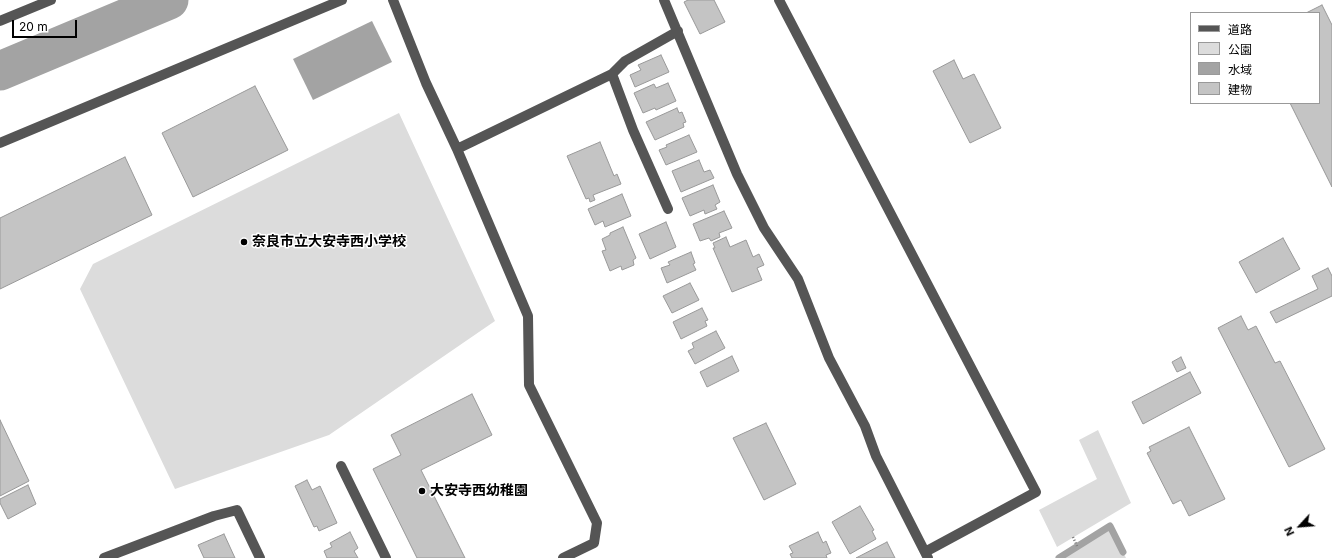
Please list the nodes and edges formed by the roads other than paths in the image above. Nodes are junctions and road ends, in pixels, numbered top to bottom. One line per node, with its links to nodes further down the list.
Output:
1 (51, 0): 6 (street)
2 (342, 0): 9 (street)
3 (393, 0): 10 (street)
4 (664, 0): 7 (street)
5 (779, 0): 13 (street)
6 (0, 22)
7 (678, 32): 8 (street); 13 (street)
8 (612, 74): 10 (street); 11 (street)
9 (0, 143)
10 (457, 149): 18 (street)
11 (668, 209)
12 (341, 466): 17 (street)
13 (927, 555)
14 (117, 556): 15 (street); 16 (street)
15 (104, 558)
16 (260, 558)
17 (386, 558)
18 (563, 558)

